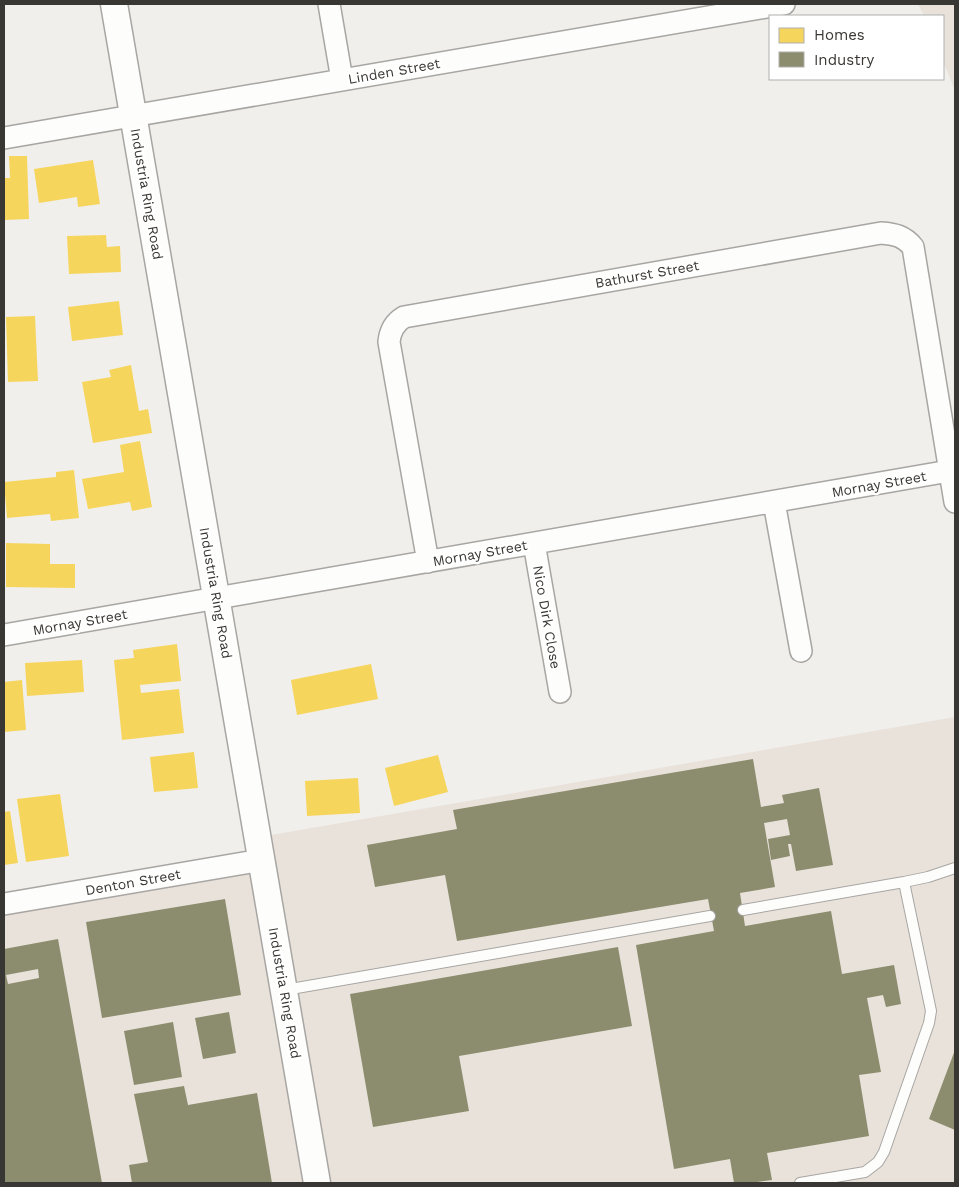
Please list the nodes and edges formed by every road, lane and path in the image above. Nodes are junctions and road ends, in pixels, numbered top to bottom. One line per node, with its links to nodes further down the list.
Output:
1 (114, 4): 5 (street, Industria Ring Road)
2 (329, 4): 4 (street)
3 (784, 4): 4 (street, Linden Street)
4 (342, 80): 5 (street, Linden Street)
5 (133, 116): 6 (street, Linden Street); 12 (street, Industria Ring Road)
6 (4, 138)
7 (953, 471): 8 (street, Mornay Street); 9 (street); 11 (street, Bathurst Street)
8 (774, 502): 10 (street, Mornay Street); 14 (street)
9 (955, 502)
10 (534, 543): 11 (street, Mornay Street); 15 (street, Nico Dirk Close)
11 (428, 562): 12 (street, Mornay Street)
12 (217, 598): 13 (street, Mornay Street); 16 (street, Industria Ring Road)
13 (4, 635)
14 (801, 651)
15 (560, 692)
16 (262, 860): 19 (street, Denton Street); 22 (street, Industria Ring Road)
17 (955, 868): 18 (lane)
18 (904, 882): 20 (lane); 24 (lane)
19 (4, 904)
20 (743, 910)
21 (710, 916): 22 (lane)
22 (284, 990): 23 (street, Industria Ring Road)
23 (317, 1183)
24 (800, 1183)

